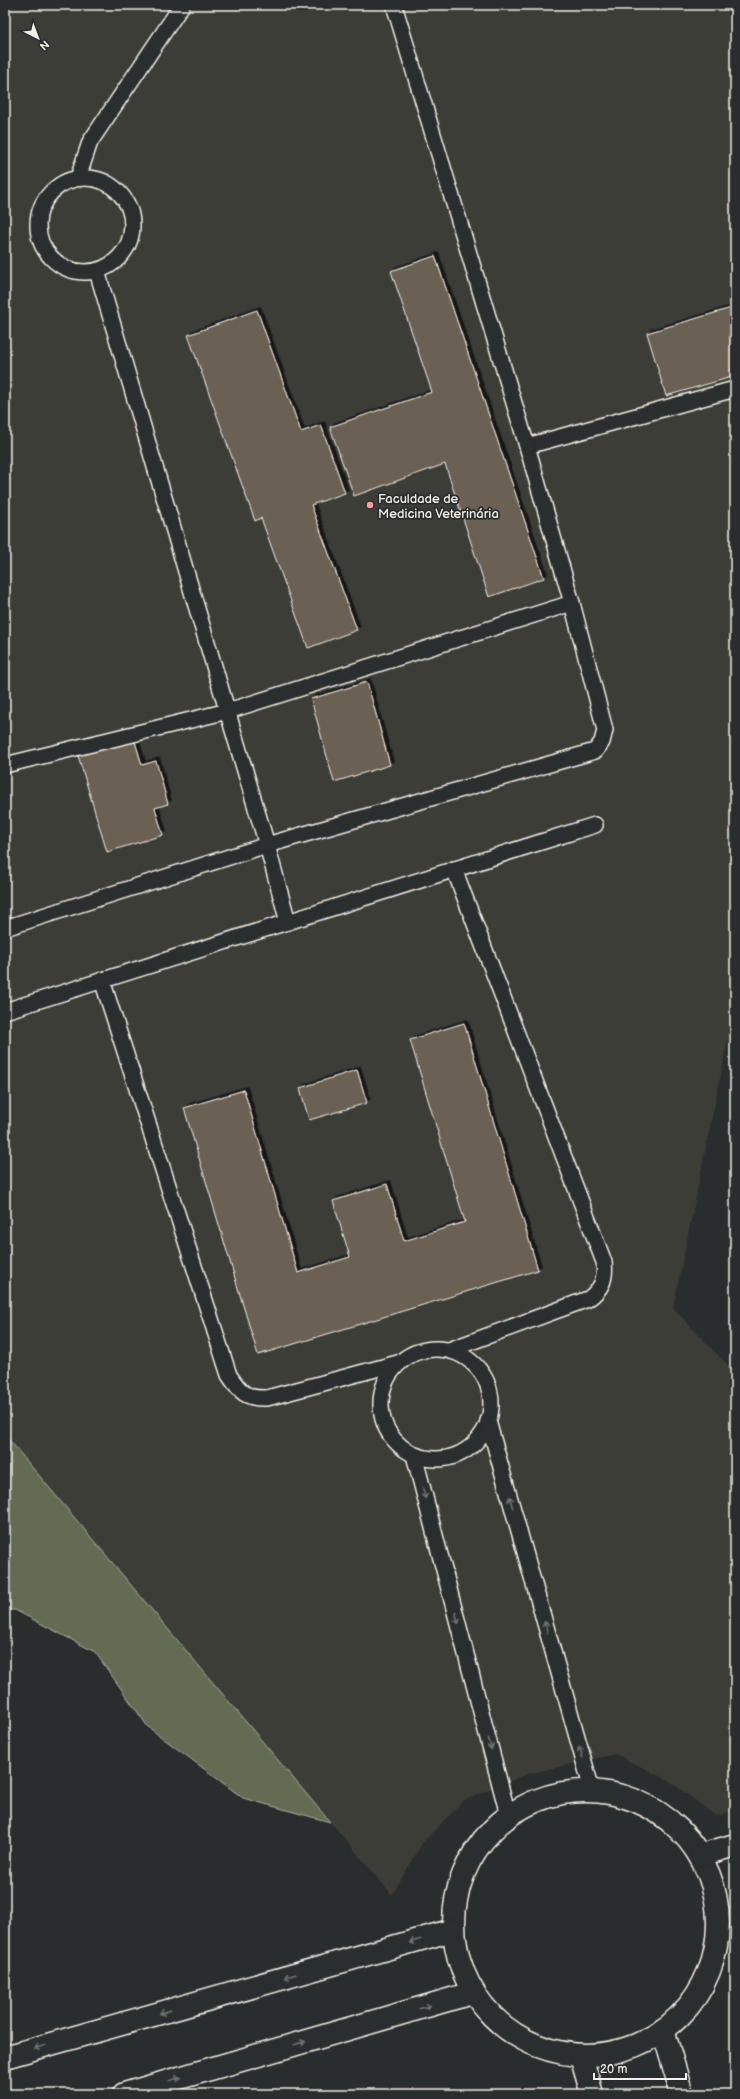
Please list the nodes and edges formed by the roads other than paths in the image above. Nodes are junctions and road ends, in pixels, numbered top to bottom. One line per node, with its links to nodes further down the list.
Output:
1 (182, 5): 3 (lane)
2 (394, 5): 6 (lane)
3 (78, 178): 4 (lane); 4 (lane)
4 (97, 271): 8 (lane)
5 (735, 389): 6 (lane)
6 (527, 446): 7 (lane)
7 (572, 603): 8 (lane); 11 (lane)
8 (228, 711): 9 (lane); 11 (lane)
9 (5, 765)
10 (595, 825): 12 (lane)
11 (267, 844): 13 (lane); 14 (lane)
12 (454, 869): 13 (lane); 17 (lane)
13 (288, 922): 15 (lane)
14 (5, 928)
15 (102, 980): 16 (lane); 18 (lane)
16 (5, 1010)
17 (449, 1350): 18 (lane); 19 (lane)
18 (398, 1364): 20 (lane)
19 (488, 1421): 20 (lane); 21 (lane, one-way to 19)
20 (414, 1455): 22 (lane, one-way to 22)
21 (592, 1790): 22 (street); 24 (street)
22 (508, 1815): 26 (street)
23 (735, 1845): 24 (street)
24 (701, 1855): 25 (street)
25 (727, 1914): 28 (street)
26 (453, 1930): 27 (street); 30 (street, one-way to 30)
27 (472, 1993): 29 (street); 31 (street, one-way to 27)
28 (663, 2030): 29 (street); 33 (street)
29 (581, 2056): 32 (street)
30 (5, 2057)
31 (124, 2094)
32 (592, 2094)
33 (682, 2094)

